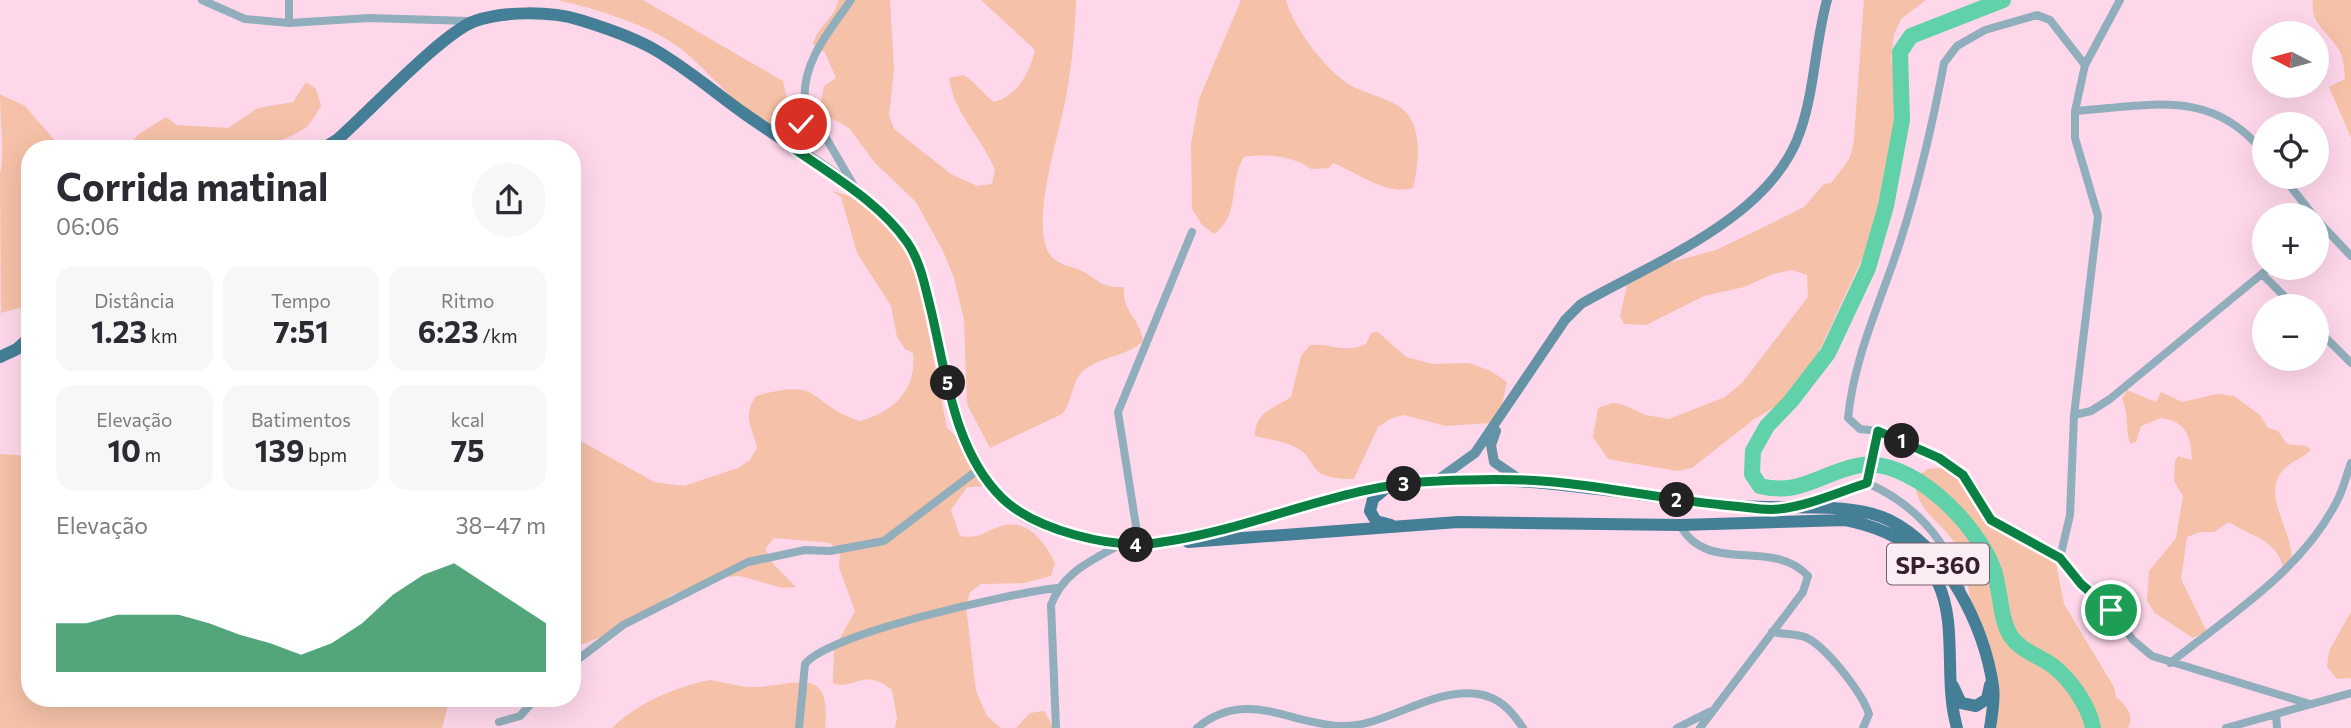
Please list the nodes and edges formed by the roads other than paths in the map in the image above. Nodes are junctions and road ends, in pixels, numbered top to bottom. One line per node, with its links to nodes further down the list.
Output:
1 (202, 0): 7 (street)
2 (289, 0): 7 (street)
3 (851, 0): 9 (street)
4 (1827, 0): 28 (main road)
5 (2120, 0): 8 (street)
6 (475, 21): 7 (street); 11 (main road, SP-360); 13 (main road, SP-360)
7 (289, 23)
8 (2085, 65): 10 (street); 29 (street)
9 (805, 102): 13 (street); 15 (street)
10 (2075, 111): 12 (street); 27 (street)
11 (336, 140)
12 (2252, 141)
13 (796, 150): 15 (main road, SP-360)
14 (2292, 189): 16 (street)
15 (859, 195): 31 (main road, SP-360)
16 (2304, 203)
17 (1192, 232): 41 (street)
18 (2329, 235): 19 (street)
19 (2351, 256)
20 (2255, 280): 27 (street)
21 (2273, 280): 22 (street)
22 (2284, 294)
23 (2329, 341): 26 (street)
24 (21, 346): 25 (main road)
25 (0, 357)
26 (2351, 363)
27 (2074, 415): 42 (street)
28 (1500, 418): 32 (main road); 33 (main road)
29 (1878, 431): 34 (street); 42 (street)
30 (2351, 463): 47 (street)
31 (979, 469): 40 (main road, SP-360); 46 (street)
32 (1436, 481): 33 (main road, SP-360); 35 (main road, SP-360)
33 (1522, 481): 36 (main road, SP-360)
34 (1867, 483): 36 (street); 44 (street)
35 (1388, 486): 38 (main road); 39 (main road, SP-360)
36 (1778, 509): 44 (main road, SP-360)
37 (1680, 525): 38 (main road, SP-360); 45 (street); 49 (main road, SP-360)
38 (1395, 526): 39 (main road, SP-360)
39 (1160, 543): 41 (main road, SP-360)
40 (1121, 544): 41 (main road, SP-360); 43 (street)
41 (1139, 545)
42 (2060, 558): 47 (street)
43 (1057, 588): 56 (street); 57 (street)
44 (1966, 604): 48 (main road, SP-360)
45 (1772, 632): 53 (street); 62 (street)
46 (581, 657)
47 (2170, 663): 51 (street)
48 (1989, 666): 49 (main road); 64 (main road, SP-360)
49 (1949, 676): 63 (main road, SP-360)
50 (2351, 693): 51 (street)
51 (2311, 704): 54 (street)
52 (528, 707): 55 (street)
53 (1712, 711): 60 (street); 61 (street)
54 (2276, 714): 65 (street); 66 (street)
55 (499, 722)
56 (799, 728)
57 (1056, 728)
58 (1197, 728): 59 (street)
59 (1523, 728)
60 (1677, 728)
61 (1700, 728)
62 (1863, 728)
63 (1956, 728)
64 (1990, 728)
65 (2226, 728)
66 (2277, 728)

